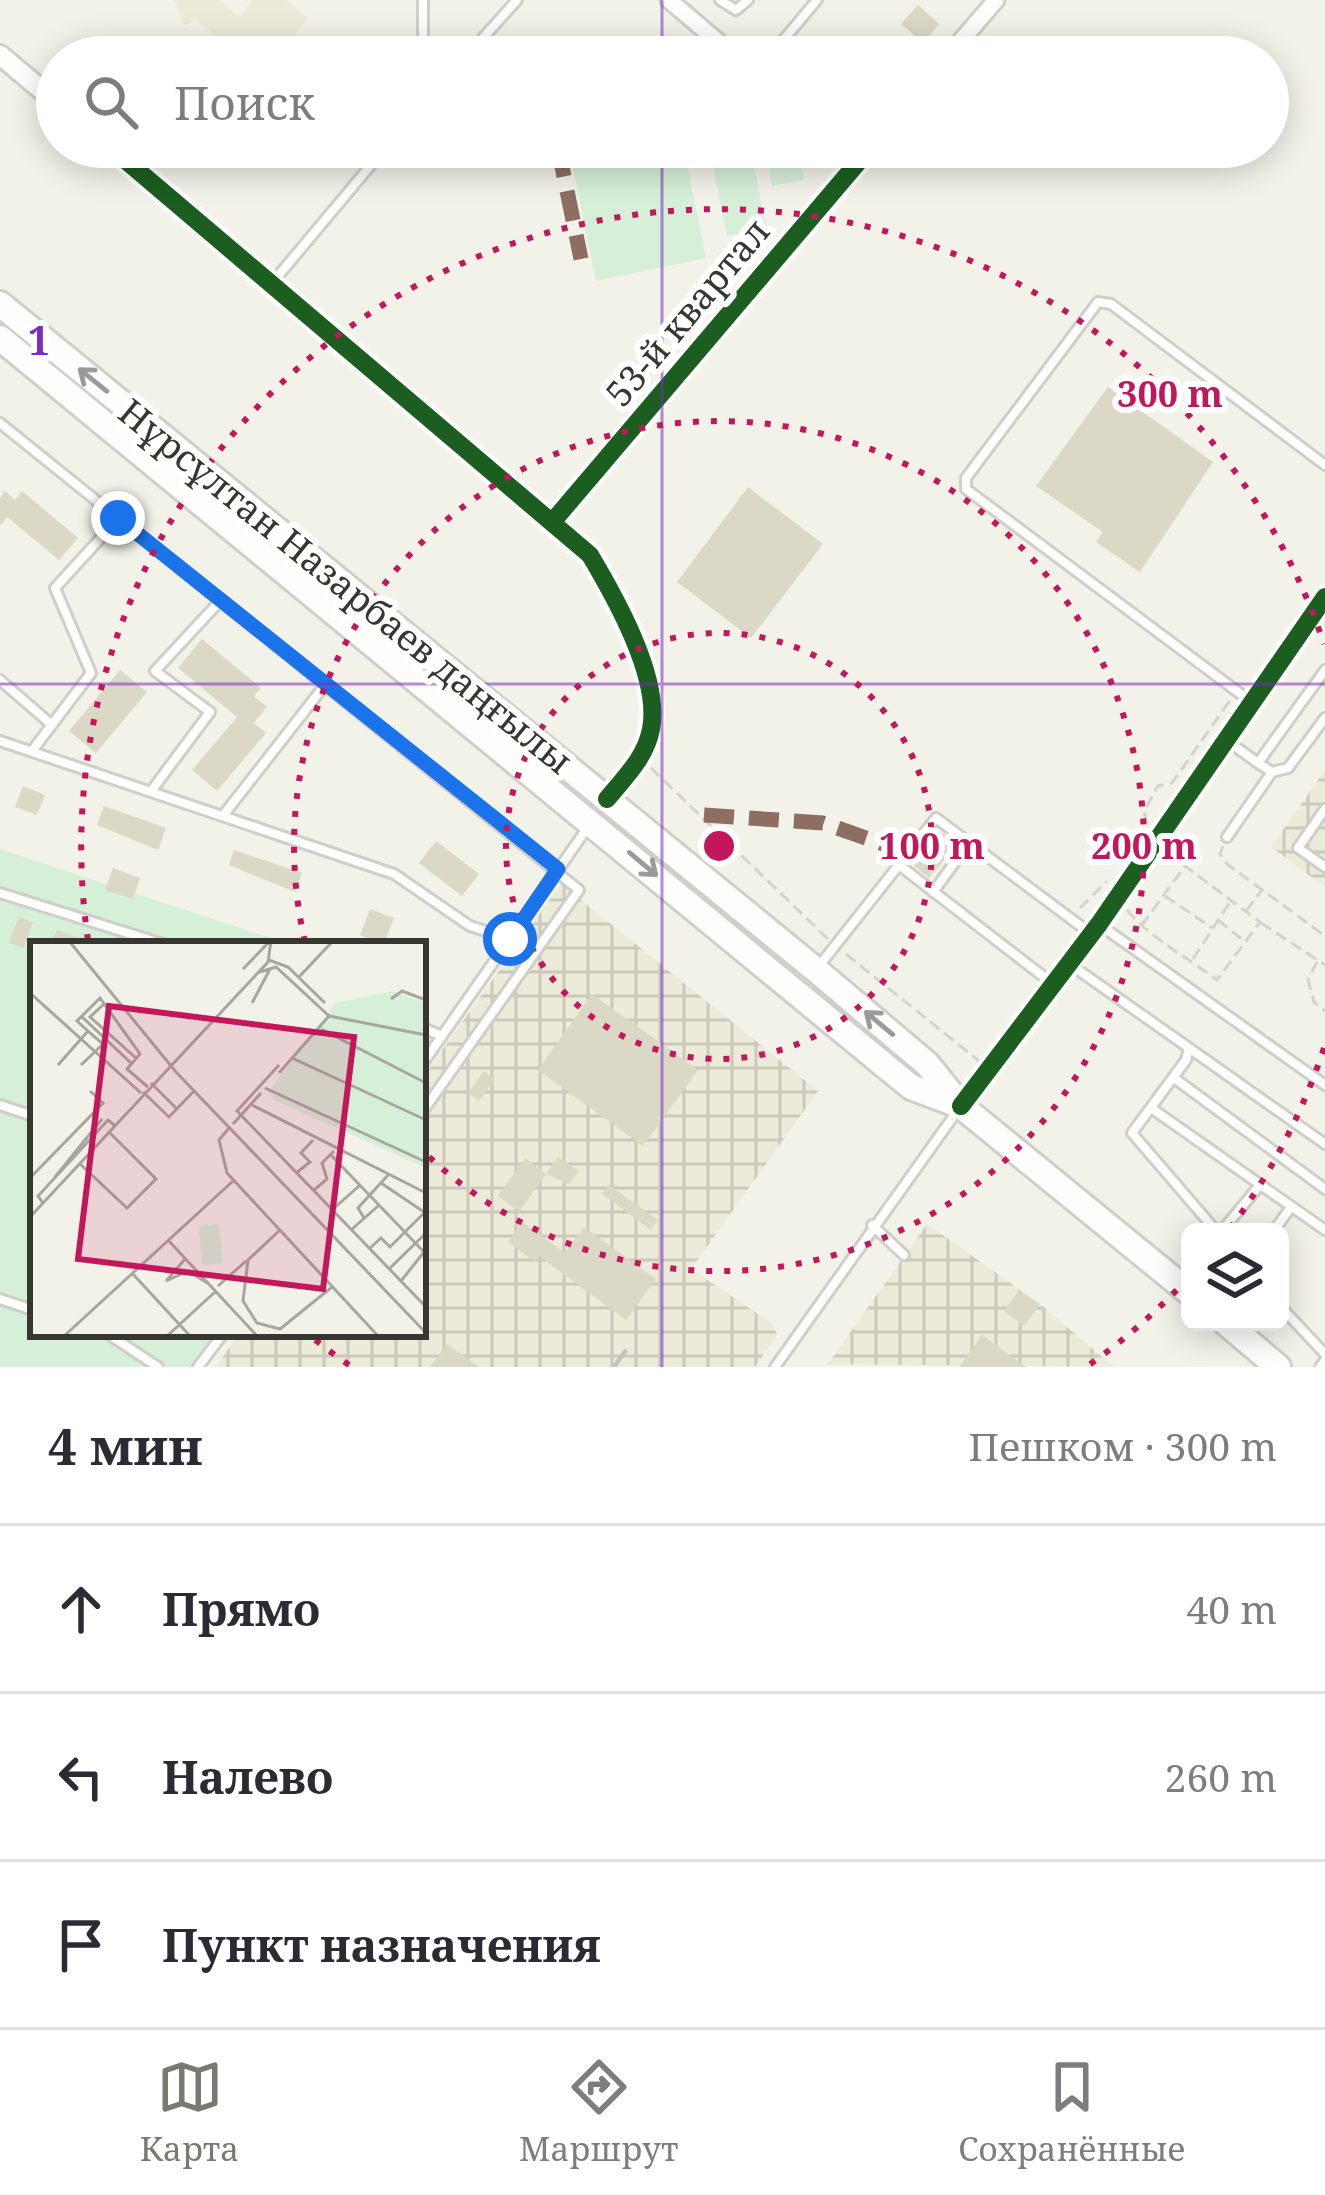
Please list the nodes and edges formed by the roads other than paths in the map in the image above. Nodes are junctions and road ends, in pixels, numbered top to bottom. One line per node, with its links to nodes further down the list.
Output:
1 (422, 0): 8 (lane)
2 (518, 0): 9 (lane)
3 (669, 0): 10 (street)
4 (719, 0): 5 (lane)
5 (748, 0)
6 (817, 0): 11 (lane)
7 (996, 0): 12 (street)
8 (422, 36)
9 (485, 36)
10 (711, 36)
11 (787, 36)
12 (965, 36)
13 (0, 55): 14 (street)
14 (36, 85)
15 (135, 168): 18 (street)
16 (368, 168): 18 (lane)
17 (853, 168): 25 (street, 53-й квартал)
18 (272, 283): 25 (street)
19 (0, 304): 40 (main road, Нұрсұлтан Назарбаев даңғылы, one-way to 19)
20 (0, 338): 43 (main road, Нұрсұлтан Назарбаев даңғылы)
21 (4, 426): 22 (lane); 24 (lane)
22 (0, 438)
23 (1325, 465): 31 (lane)
24 (118, 518): 27 (lane); 33 (lane)
25 (554, 520): 40 (street)
26 (1325, 597): 31 (street)
27 (220, 601): 30 (lane); 39 (lane)
28 (1325, 670): 37 (lane)
29 (0, 680): 33 (lane)
30 (325, 685): 42 (lane); 48 (lane)
31 (1244, 696): 34 (street)
32 (1325, 718): 38 (lane)
33 (52, 725): 36 (lane)
34 (1225, 739): 37 (lane); 51 (street)
35 (0, 741): 36 (lane)
36 (32, 751): 39 (lane)
37 (1258, 763): 38 (lane)
38 (1272, 772): 44 (lane)
39 (152, 790): 42 (lane)
40 (607, 799): 43 (main road); 55 (main road, Нұрсұлтан Назарбаев даңғылы)
41 (1325, 809): 47 (lane)
42 (225, 813): 52 (lane)
43 (592, 821): 48 (lane); 64 (main road, Нұрсұлтан Назарбаев даңғылы, one-way to 64)
44 (1227, 837)
45 (969, 843): 46 (lane); 50 (lane); 51 (lane)
46 (899, 865): 50 (lane); 55 (lane)
47 (1325, 867)
48 (558, 869): 52 (lane); 65 (lane)
49 (0, 892): 53 (lane)
50 (933, 892): 56 (lane)
51 (1095, 929): 54 (street); 62 (lane)
52 (510, 939): 58 (lane)
53 (154, 941)
54 (1070, 964): 56 (street); 59 (lane)
55 (816, 970): 64 (main road, Нұрсұлтан Назарбаев даңғылы, one-way to 55)
56 (1054, 985): 64 (street)
57 (426, 1029): 58 (lane)
58 (442, 1036): 60 (lane)
59 (1189, 1048): 61 (lane); 68 (lane)
60 (426, 1059)
61 (1174, 1078): 66 (lane); 70 (lane)
62 (1325, 1085)
63 (0, 1106): 67 (lane)
64 (961, 1106): 75 (lane); 78 (main road, Нұрсұлтан Назарбаев даңғылы)
65 (426, 1107)
66 (1151, 1108): 69 (lane); 72 (lane)
67 (30, 1115)
68 (1325, 1144)
69 (1259, 1186): 71 (lane); 73 (lane)
70 (1325, 1189)
71 (1291, 1207): 74 (lane); 76 (lane)
72 (1211, 1223)
73 (1227, 1223)
74 (1279, 1223)
75 (872, 1225): 77 (lane); 88 (lane)
76 (1325, 1230)
77 (904, 1255)
78 (1181, 1286)
79 (0, 1299): 80 (lane)
80 (30, 1309)
81 (1289, 1317): 85 (lane)
82 (1236, 1331): 89 (main road)
83 (113, 1337): 86 (lane)
84 (221, 1337): 87 (lane)
85 (1323, 1360)
86 (158, 1367)
87 (198, 1367)
88 (775, 1367)
89 (1278, 1367)

